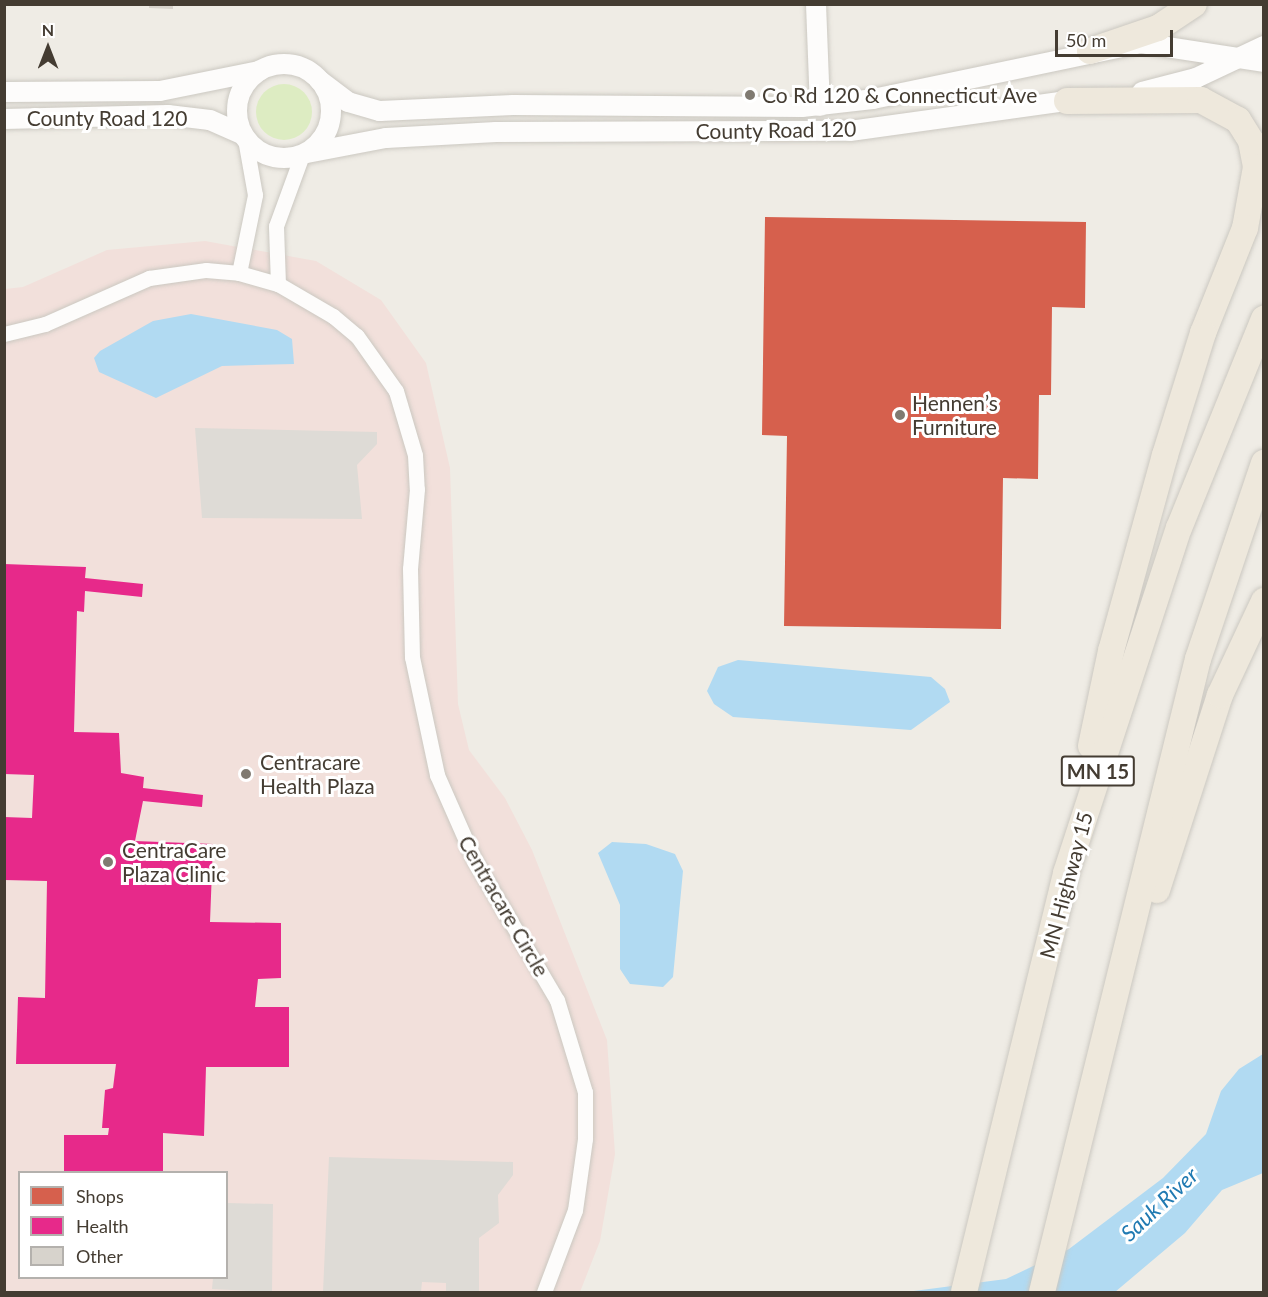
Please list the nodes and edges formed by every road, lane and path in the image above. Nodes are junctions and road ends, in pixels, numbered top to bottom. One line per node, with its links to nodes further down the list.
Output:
1 (816, 4): 11 (street)
2 (1194, 4): 4 (highway)
3 (1263, 46): 5 (street, County Road 120)
4 (1090, 51): 5 (street, County Road 120); 11 (street, County Road 120)
5 (1238, 57): 6 (street, County Road 120); 10 (street, County Road 120)
6 (1263, 62)
7 (262, 70): 8 (street); 9 (street, County Road 120); 13 (street)
8 (319, 80): 11 (street, County Road 120); 14 (street)
9 (4, 92)
10 (1067, 101): 14 (street, County Road 120); 16 (highway)
11 (820, 106)
12 (4, 119): 13 (street, County Road 120)
13 (244, 137): 14 (street); 17 (street)
14 (304, 154): 18 (street)
15 (1263, 184): 16 (highway)
16 (1243, 232): 23 (highway)
17 (239, 273): 18 (street, Centracare Circle); 20 (street, Centracare Circle)
18 (278, 284): 25 (street, Centracare Circle)
19 (1263, 319): 23 (highway, MN Highway 15 / MN 15)
20 (4, 334)
21 (1263, 463): 24 (highway, MN 15)
22 (1263, 601): 24 (highway)
23 (1063, 886): 26 (highway, MN Highway 15 / MN 15)
24 (1079, 1130): 27 (highway, MN 15)
25 (544, 1293)
26 (964, 1293)
27 (1042, 1293)

